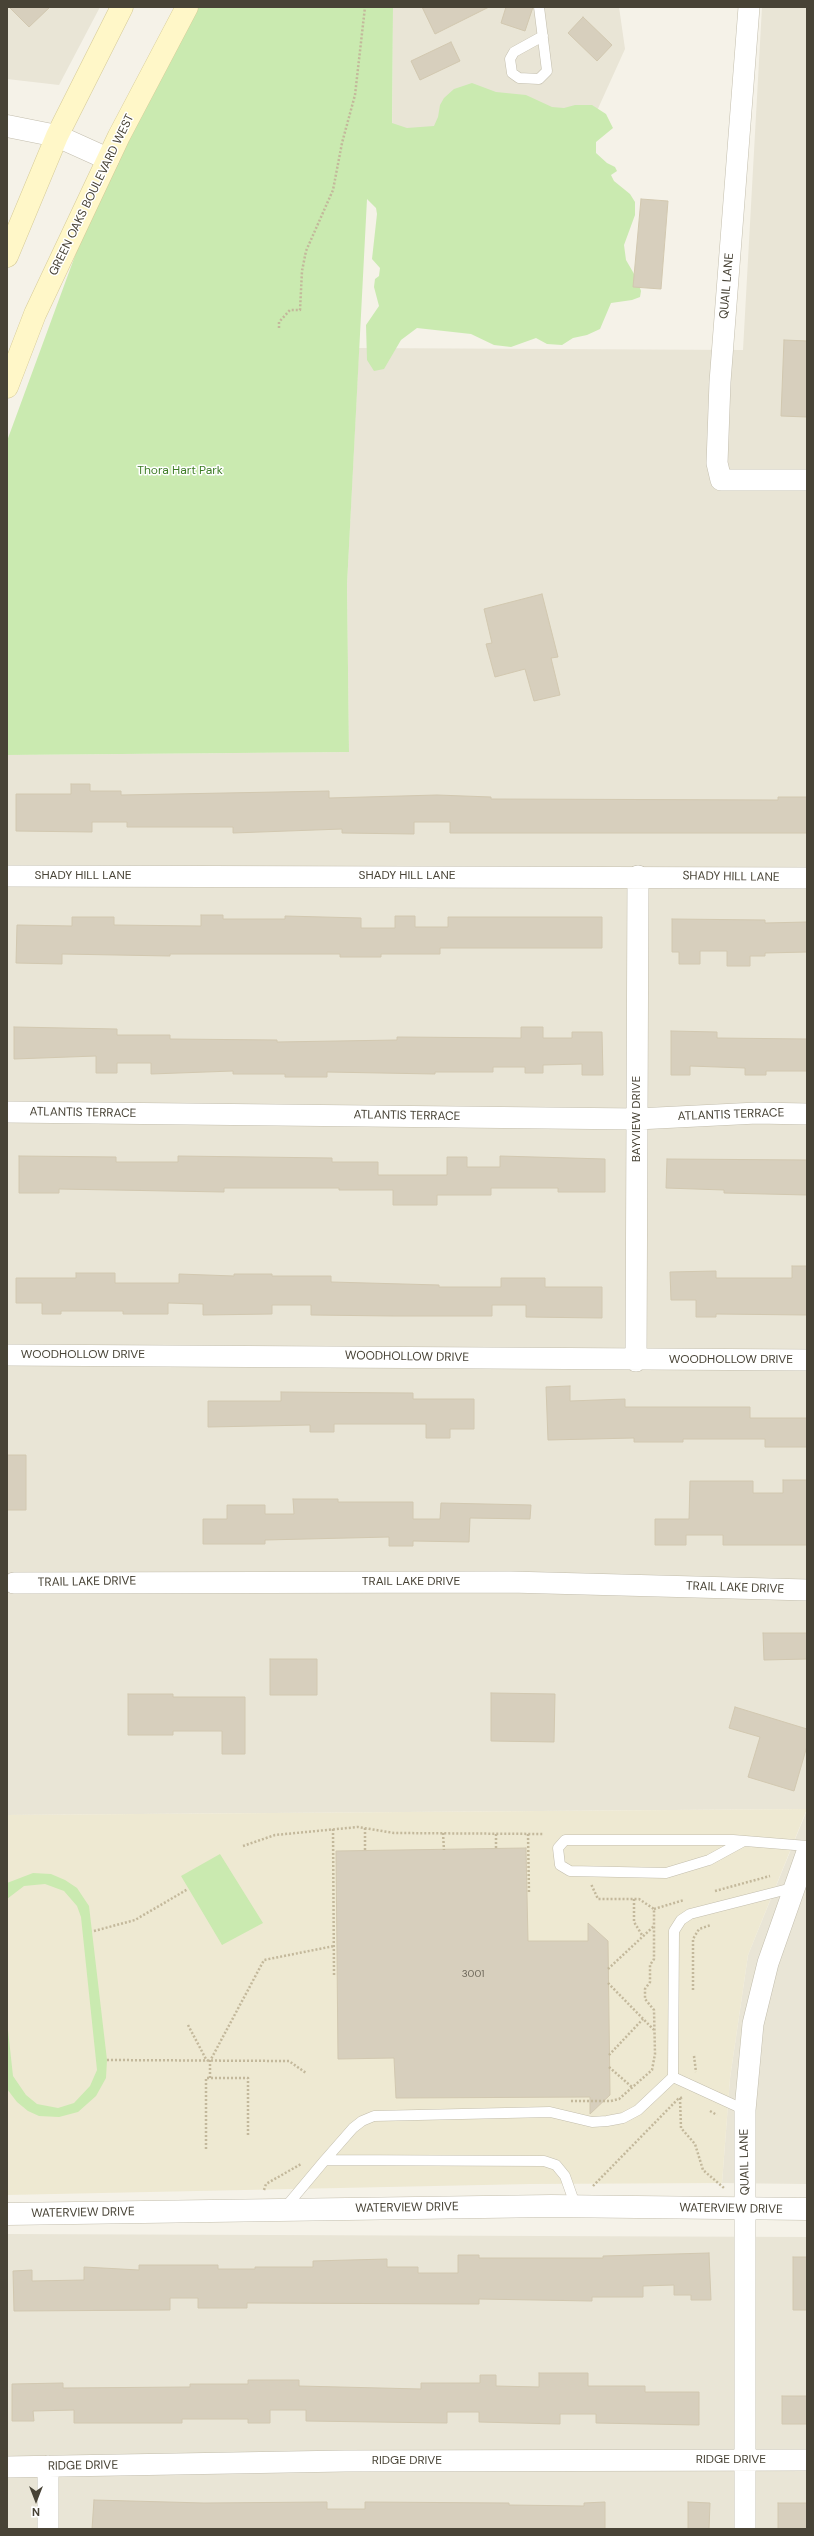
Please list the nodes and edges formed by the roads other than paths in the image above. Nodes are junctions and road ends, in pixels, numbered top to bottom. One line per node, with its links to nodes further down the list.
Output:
1 (122, 7): 7 (main road)
2 (187, 7): 8 (main road, GREEN OAKS BOULEVARD WEST)
3 (539, 7): 5 (lane)
4 (749, 7): 11 (street, QUAIL LANE)
5 (543, 36): 5 (lane)
6 (7, 126): 7 (street)
7 (57, 136): 8 (street); 9 (main road)
8 (108, 159): 10 (main road, GREEN OAKS BOULEVARD WEST)
9 (7, 256)
10 (7, 387)
11 (807, 480)
12 (7, 876): 13 (street, SHADY HILL LANE)
13 (638, 876): 14 (street, SHADY HILL LANE); 17 (street, BAYVIEW DRIVE)
14 (807, 878)
15 (7, 1112): 17 (street, ATLANTIS TERRACE)
16 (807, 1114): 17 (street, ATLANTIS TERRACE)
17 (637, 1119): 20 (street, BAYVIEW DRIVE)
18 (7, 1355): 20 (street, WOODHOLLOW DRIVE)
19 (807, 1360): 20 (street, WOODHOLLOW DRIVE)
20 (636, 1361)
21 (14, 1583): 22 (street, TRAIL LAKE DRIVE)
22 (807, 1590)
23 (742, 1842): 23 (lane); 24 (lane)
24 (807, 1846)
25 (807, 1852): 26 (street, QUAIL LANE)
26 (792, 1888): 27 (lane); 28 (street, QUAIL LANE)
27 (673, 2077): 28 (lane); 29 (lane)
28 (745, 2110): 31 (street, QUAIL LANE)
29 (325, 2160): 30 (lane); 32 (lane)
30 (582, 2199): 31 (street, WATERVIEW DRIVE); 32 (street, WATERVIEW DRIVE)
31 (746, 2209): 33 (street, WATERVIEW DRIVE); 35 (street, QUAIL LANE)
32 (283, 2210): 34 (street, WATERVIEW DRIVE)
33 (807, 2210)
34 (7, 2214)
35 (745, 2460): 36 (street, RIDGE DRIVE); 37 (street, RIDGE DRIVE); 40 (street, QUAIL LANE)
36 (807, 2460)
37 (48, 2466): 38 (street, RIDGE DRIVE); 39 (street)
38 (7, 2467)
39 (48, 2529)
40 (745, 2529)

